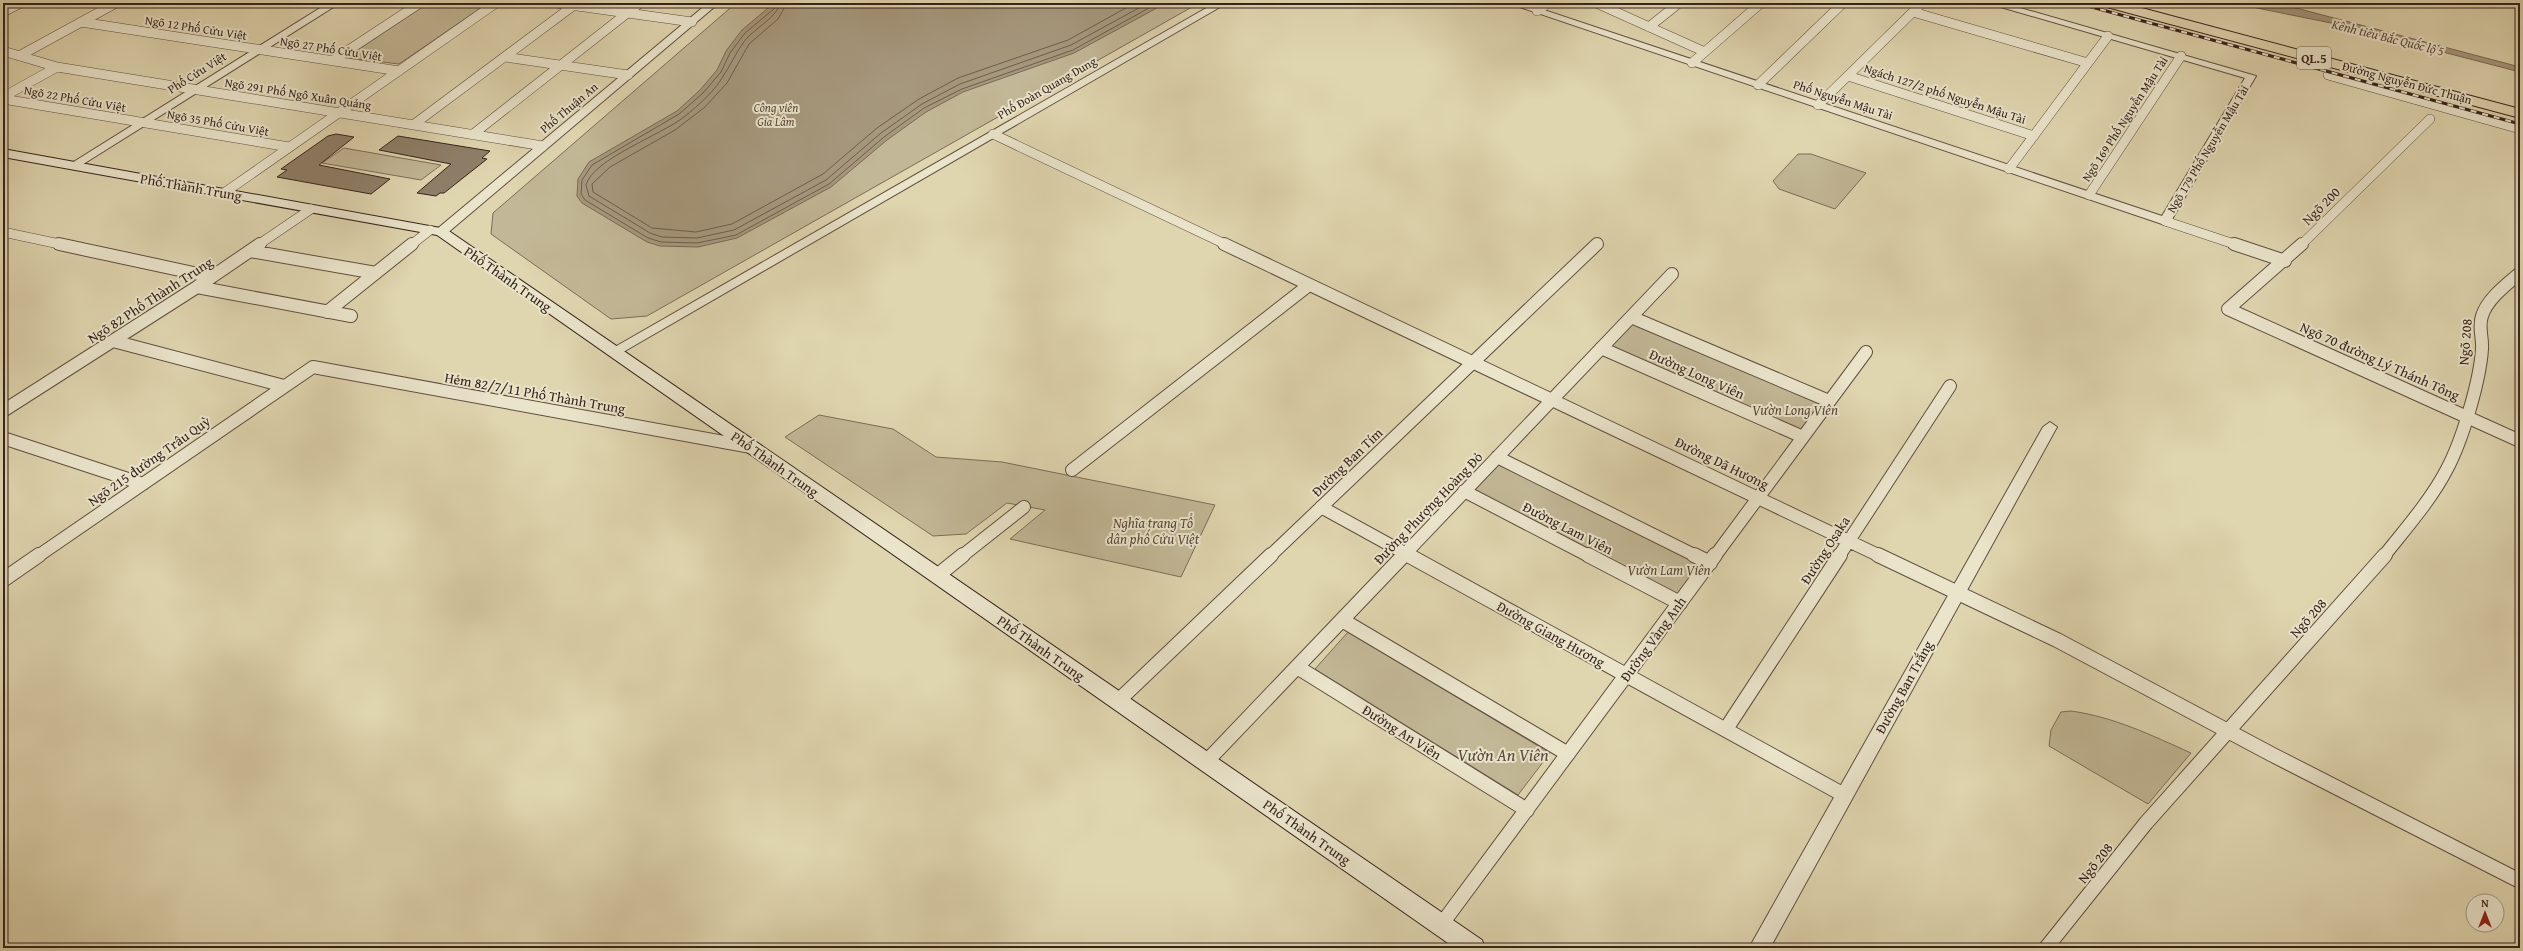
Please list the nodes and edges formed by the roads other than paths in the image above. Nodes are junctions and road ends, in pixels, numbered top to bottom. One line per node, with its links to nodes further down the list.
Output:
1 (21, 3): 22 (street)
2 (116, 3): 25 (street)
3 (335, 3): 29 (street, Phố Cửu Việt)
4 (420, 3): 35 (street)
5 (496, 3): 40 (street)
6 (556, 3): 20 (street)
7 (640, 3): 24 (street)
8 (714, 3): 26 (street, Phố Thuận An)
9 (1222, 3): 55 (street, Phố Đoàn Quang Dung)
10 (1513, 3): 21 (street, Phố Nguyễn Mậu Tài)
11 (1548, 3): 21 (street)
12 (1599, 3): 27 (street)
13 (1678, 3): 27 (street)
14 (1760, 3): 31 (street)
15 (1843, 3): 44 (street)
16 (1922, 3): 23 (street)
17 (1992, 3): 28 (street)
18 (2108, 3): 50 (highway, Đường Nguyễn Đức Thuận / QL.5)
19 (2131, 3): 48 (highway, Đường Nguyễn Đức Thuận / QL.5)
20 (576, 4): 24 (street); 33 (street)
21 (1537, 11): 36 (street, Phố Nguyễn Mậu Tài)
22 (3, 12)
23 (1913, 12): 37 (street); 43 (street)
24 (627, 13): 26 (street); 38 (street)
25 (81, 22): 29 (street, Ngõ 12 Phố Cửu Việt); 32 (street)
26 (692, 22): 41 (street, Phố Thuận An)
27 (1649, 27): 31 (street)
28 (2108, 36): 34 (street); 37 (street)
29 (260, 50): 35 (street, Ngõ 27 Phố Cửu Việt); 45 (street, Phố Cửu Việt)
30 (3, 51): 32 (street, Ngõ 291 Phố Ngô Xuân Quảng)
31 (1705, 52): 36 (street)
32 (19, 56): 39 (street, Ngõ 291 Phố Ngô Xuân Quảng)
33 (506, 56): 38 (street); 53 (street)
34 (2181, 56): 64 (street, Ngõ 169 Phố Nguyễn Mậu Tài); 66 (street, Ngõ 179 Phố Nguyễn Mậu Tài)
35 (332, 61): 40 (street, Ngõ 27 Phố Cửu Việt)
36 (1692, 63): 44 (street, Phố Nguyễn Mậu Tài)
37 (2088, 63): 57 (street)
38 (561, 65): 41 (street); 56 (street)
39 (57, 67): 45 (street, Ngõ 291 Phố Ngô Xuân Quảng); 46 (street)
40 (399, 71): 49 (street)
41 (628, 75): 58 (street, Phố Thuận An)
42 (2328, 75): 54 (street)
43 (1848, 76): 47 (street); 57 (street, Ngách 127/2 phố Nguyễn Mậu Tài)
44 (1758, 85): 47 (street, Phố Nguyễn Mậu Tài)
45 (196, 90): 49 (street, Ngõ 291 Phố Ngô Xuân Quảng); 52 (street, Phố Cửu Việt)
46 (3, 98): 52 (street, Ngõ 22 Phố Cửu Việt)
47 (1818, 105): 62 (street, Phố Nguyễn Mậu Tài)
48 (2520, 107)
49 (339, 113): 53 (street, Ngõ 291 Phố Ngô Xuân Quảng); 59 (street)
50 (2520, 114)
51 (2430, 119): 71 (street, Ngõ 200)
52 (143, 122): 59 (street, Ngõ 35 Phố Cửu Việt); 61 (street, Phố Cửu Việt)
53 (413, 125): 56 (street, Ngõ 291 Phố Ngô Xuân Quảng)
54 (2520, 129)
55 (993, 134): 76 (street, Đường Dã Hương); 84 (street, Phố Đoàn Quang Dung)
56 (472, 135): 58 (street, Ngõ 291 Phố Ngô Xuân Quảng)
57 (2034, 136): 62 (street)
58 (543, 146): 67 (street, Phố Thuận An)
59 (290, 147): 63 (street)
60 (3, 153): 61 (main road, Phố Thành Trung)
61 (73, 166): 63 (main road, Phố Thành Trung)
62 (2010, 169): 64 (street, Phố Nguyễn Mậu Tài)
63 (224, 193): 65 (main road, Phố Thành Trung)
64 (2089, 196): 66 (street, Phố Nguyễn Mậu Tài)
65 (311, 209): 67 (main road, Phố Thành Trung); 70 (street, Ngõ 82 Phố Thành Trung)
66 (2165, 221): 71 (street)
67 (435, 231): 72 (street); 84 (main road, Phố Thành Trung)
68 (3, 232): 75 (street)
69 (1597, 244): 86 (street, Đường Ban Tím)
70 (250, 251): 72 (street); 75 (street, Ngõ 82 Phố Thành Trung)
71 (2285, 261): 78 (street, Ngõ 200)
72 (376, 273): 79 (street)
73 (2520, 273): 93 (street, Ngõ 208)
74 (1672, 274): 81 (street, Đường Phượng Hoàng Đỏ)
75 (212, 277): 77 (street, Ngõ 82 Phố Thành Trung)
76 (1310, 285): 86 (street, Đường Dã Hương); 100 (street)
77 (197, 287): 79 (street); 82 (street, Ngõ 82 Phố Thành Trung)
78 (2228, 309): 93 (street, Ngõ 70 đường Lý Thánh Tông)
79 (327, 312): 80 (street)
80 (351, 316)
81 (1631, 317): 83 (street, Đường Phượng Hoàng Đỏ); 91 (street, Đường Long Viên)
82 (113, 341): 88 (street); 92 (street, Ngõ 82 Phố Thành Trung)
83 (1601, 348): 90 (street, Đường Phượng Hoàng Đỏ); 95 (street, Đường Long Viên)
84 (613, 352): 98 (main road, Phố Thành Trung)
85 (1866, 352): 91 (street, Đường Vàng Anh)
86 (1474, 361): 90 (street, Đường Dã Hương); 105 (street, Đường Ban Tím)
87 (313, 367): 88 (street, Ngõ 215 đường Trâu Quỳ); 98 (street, Hẻm 82/7/11 Phố Thành Trung)
88 (284, 386): 101 (street, Ngõ 215 đường Trâu Quỳ)
89 (1950, 386): 106 (street, Đường Osaka)
90 (1552, 399): 99 (street, Đường Phượng Hoàng Đỏ); 103 (street, Đường Dã Hương)
91 (1829, 401): 95 (street, Đường Vàng Anh)
92 (3, 411)
93 (2466, 417): 97 (street, Ngõ 70 đường Lý Thánh Tông); 118 (street, Ngõ 208)
94 (2050, 427): 111 (street, Đường Ban Trắng)
95 (1803, 437): 103 (street, Đường Vàng Anh)
96 (3, 438): 101 (street)
97 (2520, 441)
98 (751, 447): 109 (main road, Phố Thành Trung)
99 (1497, 457): 102 (street, Đường Phượng Hoàng Đỏ); 108 (street)
100 (1072, 470)
101 (143, 484): 110 (street, Ngõ 215 đường Trâu Quỳ)
102 (1464, 492): 107 (street, Đường Phượng Hoàng Đỏ); 112 (street, Đường Lam Viên)
103 (1758, 497): 106 (street, Đường Dã Hương); 108 (street, Đường Vàng Anh)
104 (1024, 507): 109 (street)
105 (1322, 507): 107 (street, Đường Giang Hương); 116 (street, Đường Ban Tím)
106 (1849, 541): 111 (street, Đường Dã Hương); 117 (street, Đường Osaka)
107 (1405, 553): 113 (street, Đường Phượng Hoàng Đỏ); 115 (street, Đường Giang Hương)
108 (1710, 563): 112 (street, Đường Vàng Anh)
109 (937, 576): 116 (main road, Phố Thành Trung)
110 (3, 580)
111 (1957, 593): 118 (street, Đường Dã Hương); 121 (street, Đường Ban Trắng)
112 (1680, 603): 115 (street, Đường Vàng Anh)
113 (1342, 620): 114 (street, Đường Phượng Hoàng Đỏ); 119 (street)
114 (1297, 667): 120 (street, Đường Phượng Hoàng Đỏ); 122 (street, Đường An Viên)
115 (1627, 675): 117 (street, Đường Giang Hương); 119 (street, Đường Vàng Anh)
116 (1118, 701): 120 (main road, Phố Thành Trung)
117 (1726, 730): 121 (street, Đường Giang Hương)
118 (2228, 731): 123 (street, Đường Dã Hương); 127 (street, Ngõ 208)
119 (1568, 754): 122 (street, Đường Vàng Anh)
120 (1206, 762): 124 (main road, Phố Thành Trung)
121 (1844, 795): 126 (street, Đường Ban Trắng)
122 (1527, 810): 124 (street, Đường Vàng Anh)
123 (2520, 880)
124 (1441, 925): 125 (main road, Phố Thành Trung)
125 (1474, 948)
126 (1758, 948)
127 (2046, 948)

